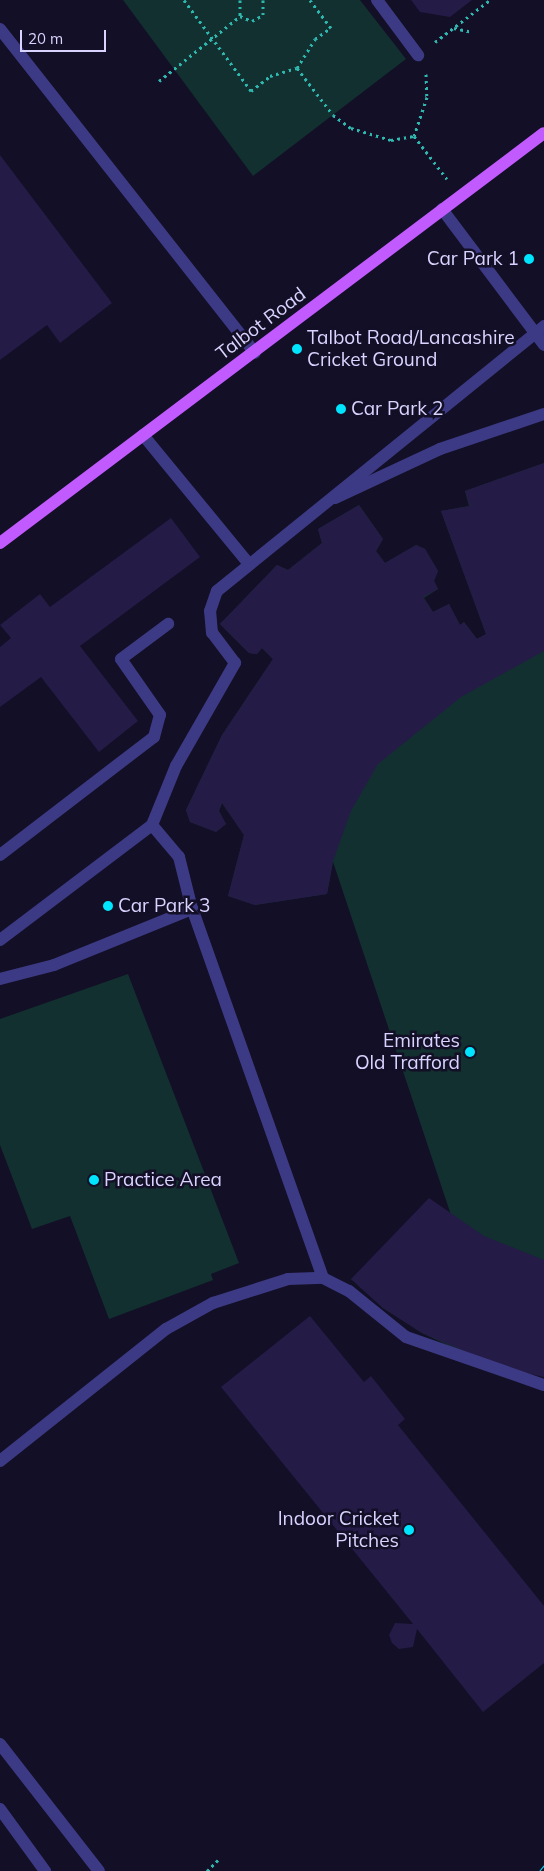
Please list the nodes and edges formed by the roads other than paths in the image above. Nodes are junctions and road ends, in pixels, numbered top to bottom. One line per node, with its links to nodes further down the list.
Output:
1 (376, 0): 3 (street)
2 (0, 29): 8 (street)
3 (418, 55)
4 (544, 133): 5 (main road, Talbot Road)
5 (442, 209): 6 (street); 8 (main road, Talbot Road)
6 (540, 329): 7 (street); 11 (street)
7 (544, 345)
8 (255, 353): 10 (main road, Talbot Road)
9 (544, 414): 11 (street)
10 (143, 435): 12 (main road, Talbot Road); 13 (street)
11 (316, 507): 13 (street)
12 (0, 543)
13 (248, 563): 15 (street)
14 (168, 624): 16 (street)
15 (152, 824): 17 (street); 18 (street)
16 (0, 856)
17 (192, 910): 19 (street); 20 (street)
18 (0, 940)
19 (0, 979)
20 (323, 1278): 21 (street); 24 (street)
21 (530, 1383): 22 (street); 23 (street)
22 (544, 1385)
23 (544, 1392)
24 (0, 1461)
25 (0, 1744): 28 (street)
26 (0, 1809): 27 (street)
27 (45, 1871)
28 (99, 1871)

